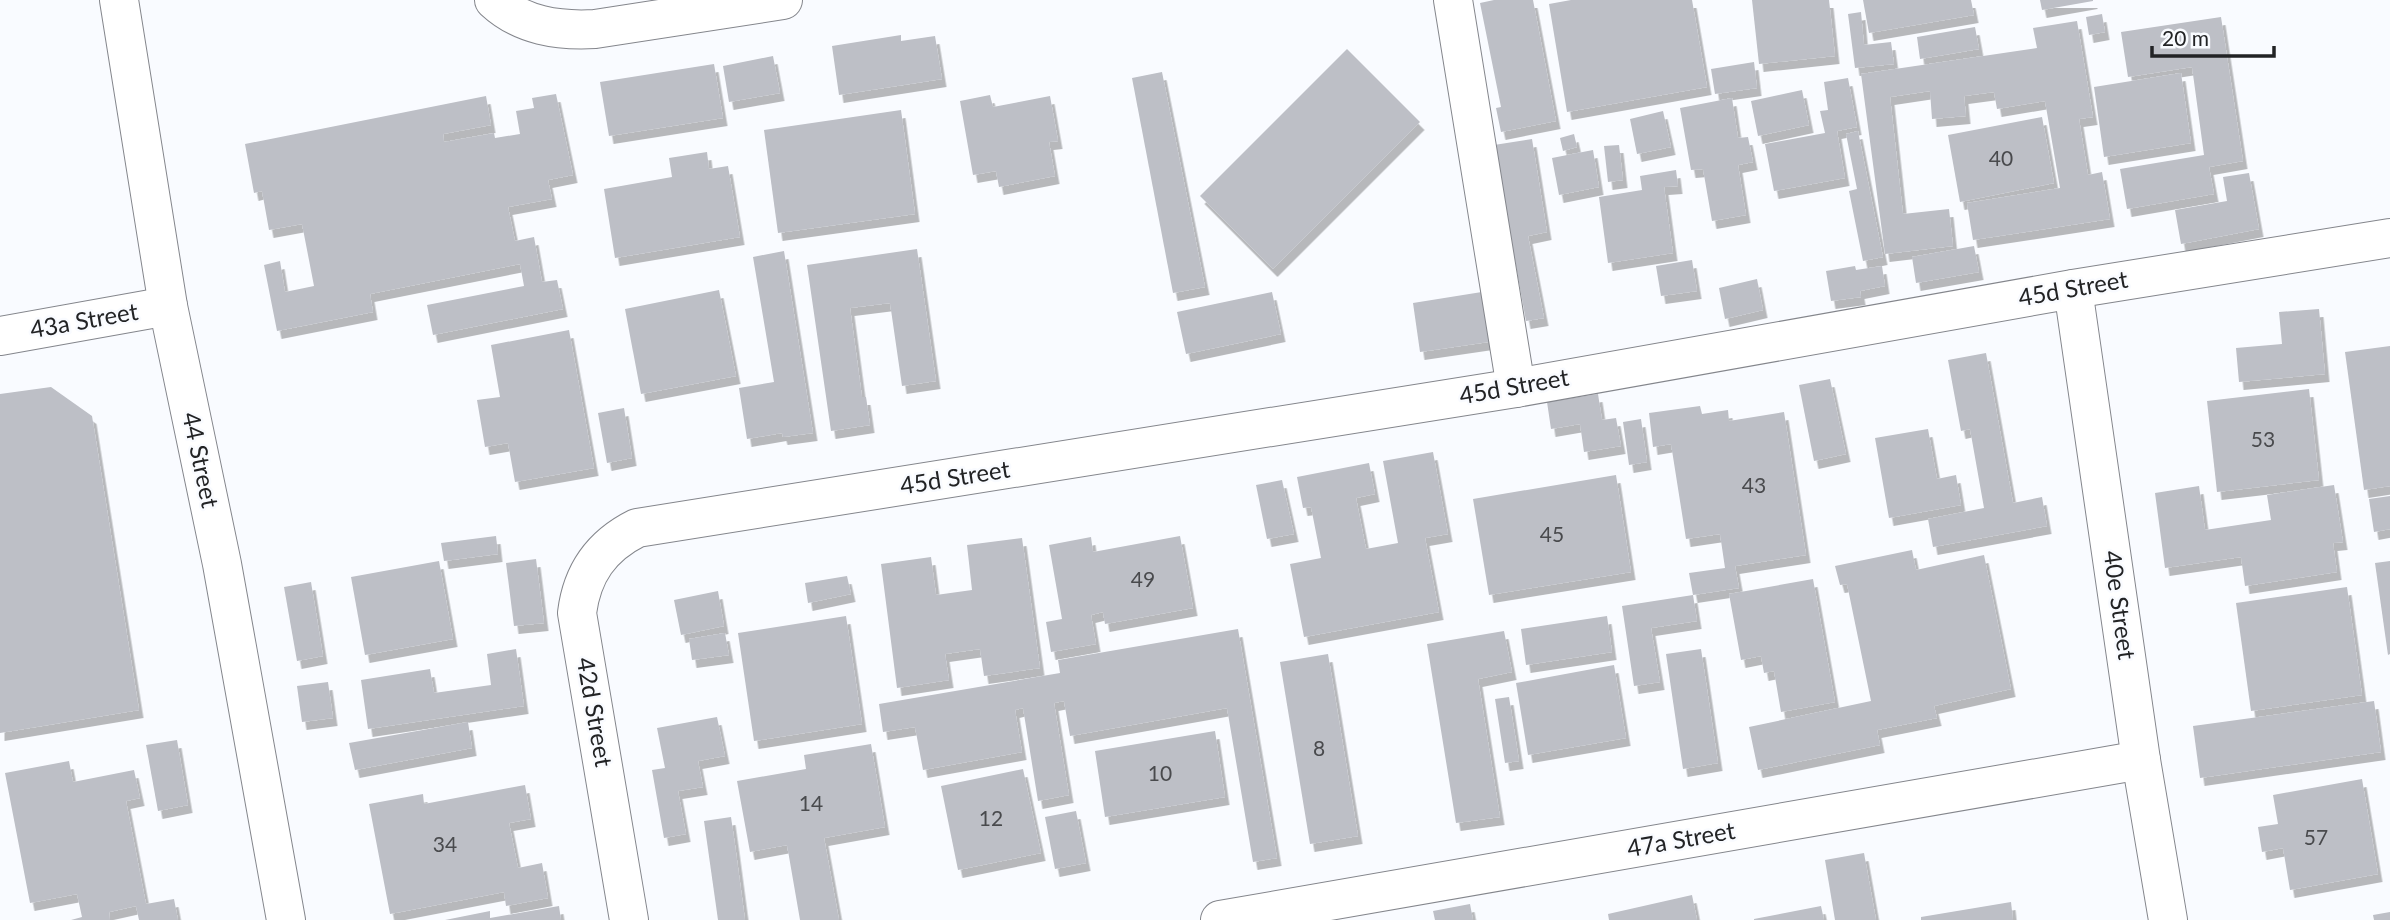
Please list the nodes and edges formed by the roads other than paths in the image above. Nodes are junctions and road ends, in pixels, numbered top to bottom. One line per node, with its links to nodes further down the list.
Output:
1 (119, 0): 7 (street, 44 Street)
2 (494, 0): 3 (street)
3 (783, 0)
4 (1453, 0): 9 (street)
5 (2390, 238): 6 (street, 45d Street)
6 (2073, 289): 9 (street, 45d Street); 11 (street, 40e Street)
7 (168, 306): 8 (street, 43a Street); 12 (street, 44 Street)
8 (0, 336)
9 (1516, 388): 10 (street, 45d Street)
10 (637, 528): 13 (street, 42d Street)
11 (2141, 760): 14 (street, 47a Street); 15 (street, 40e Street)
12 (286, 920)
13 (629, 920)
14 (1220, 920)
15 (2168, 920)

